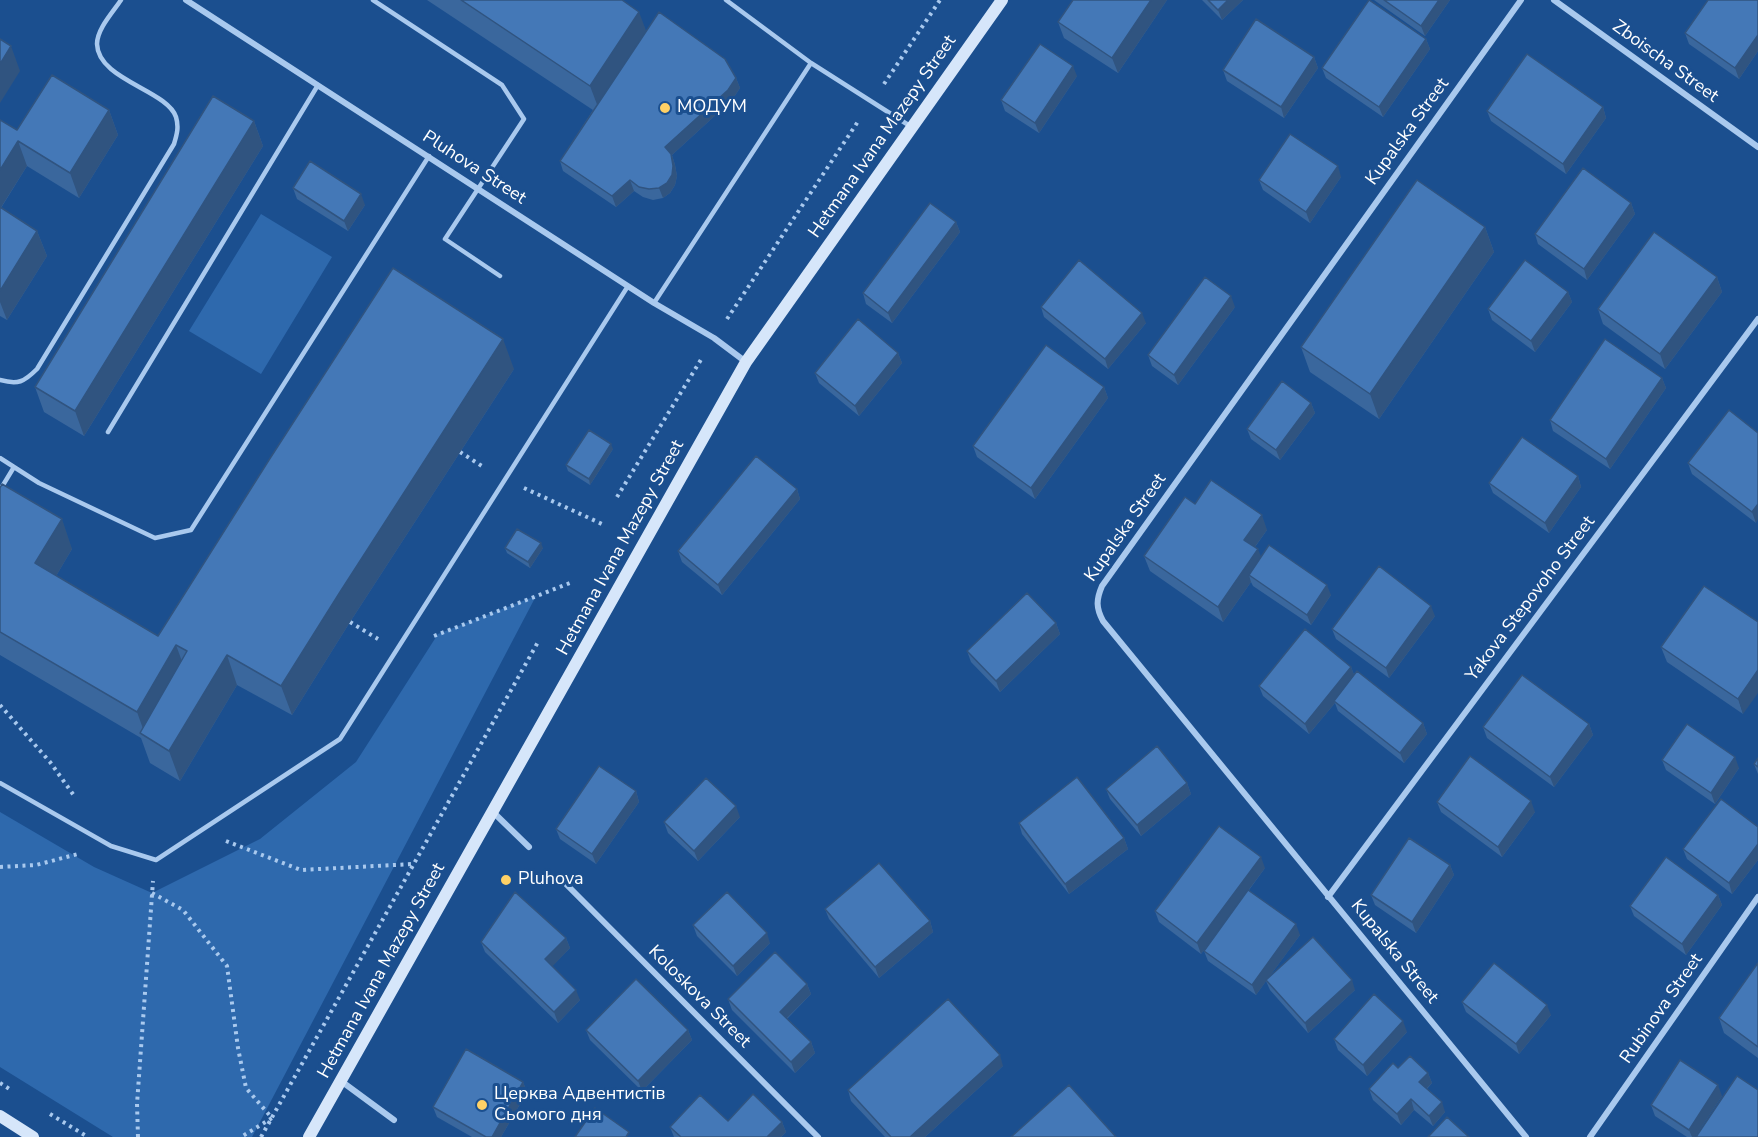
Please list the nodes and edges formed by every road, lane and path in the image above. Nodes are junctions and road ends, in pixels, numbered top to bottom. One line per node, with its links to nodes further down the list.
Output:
1 (121, 0): 22 (lane)
2 (186, 0): 10 (street, Pluhova Street)
3 (373, 0): 15 (lane)
4 (726, 0): 9 (lane)
5 (940, 0): 11 (path)
6 (1002, 0): 12 (main road, Hetmana Ivana Mazepy Street)
7 (1521, 0): 49 (street, Kupalska Street)
8 (1554, 0): 13 (street, Zboischa Street)
9 (811, 63): 11 (lane); 18 (lane)
10 (318, 85): 14 (street, Pluhova Street); 25 (lane)
11 (872, 102): 12 (lane); 20 (path)
12 (912, 127): 21 (main road, Hetmana Ivana Mazepy Street)
13 (1758, 147)
14 (429, 156): 15 (street, Pluhova Street); 28 (lane)
15 (477, 188): 16 (lane); 17 (street, Pluhova Street)
16 (500, 276)
17 (628, 286): 18 (street, Pluhova Street); 29 (lane)
18 (654, 303): 20 (street, Pluhova Street)
19 (1758, 319): 49 (street, Yakova Stepovoho Street)
20 (714, 338): 21 (street, Pluhova Street); 31 (path)
21 (746, 363): 40 (main road, Hetmana Ivana Mazepy Street)
22 (37, 369): 23 (lane); 24 (lane)
23 (45, 374)
24 (0, 380)
25 (108, 432)
26 (460, 452): 29 (path)
27 (0, 458): 28 (lane)
28 (14, 467): 30 (lane)
29 (505, 480): 32 (path); 36 (lane)
30 (0, 490)
31 (617, 497)
32 (602, 524)
33 (570, 583): 36 (path)
34 (350, 622): 36 (path)
35 (538, 642): 45 (path)
36 (397, 650): 41 (lane)
37 (0, 705): 39 (path)
38 (0, 783): 42 (lane)
39 (77, 800)
40 (492, 812): 43 (street); 51 (main road, Hetmana Ivana Mazepy Street)
41 (200, 831): 44 (lane); 45 (path)
42 (111, 846): 44 (lane); 46 (path)
43 (529, 848)
44 (156, 860): 48 (path)
45 (413, 864): 53 (path)
46 (0, 867)
47 (559, 877): 60 (street, Koloskova Street)
48 (152, 893): 53 (path); 56 (path)
49 (1328, 897): 61 (street, Kupalska Street)
50 (1758, 897): 62 (street, Rubinova Street)
51 (340, 1081): 54 (street); 59 (main road, Hetmana Ivana Mazepy Street)
52 (0, 1116): 55 (main road)
53 (272, 1118): 57 (path); 58 (path)
54 (394, 1120)
55 (33, 1137)
56 (138, 1137)
57 (241, 1137)
58 (261, 1137)
59 (309, 1137)
60 (818, 1137)
61 (1526, 1137)
62 (1590, 1137)

